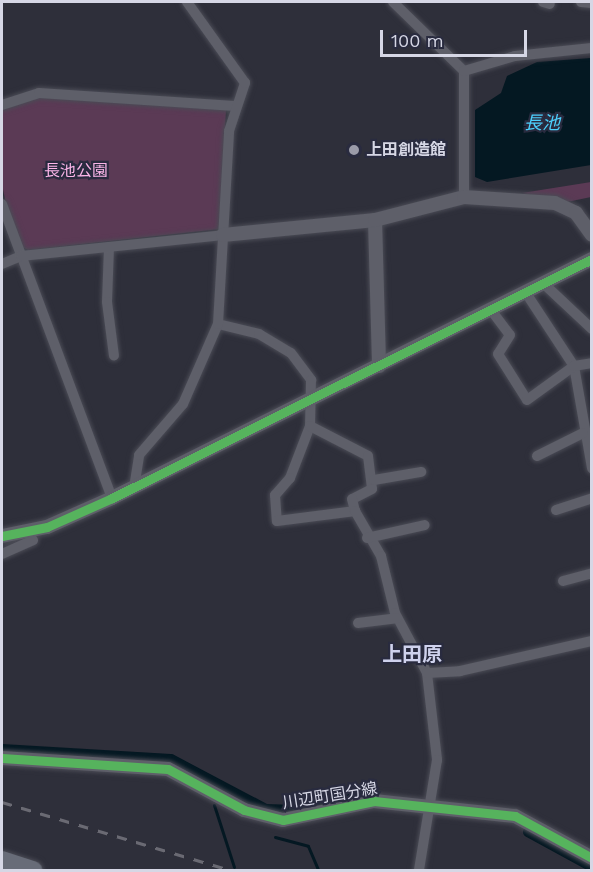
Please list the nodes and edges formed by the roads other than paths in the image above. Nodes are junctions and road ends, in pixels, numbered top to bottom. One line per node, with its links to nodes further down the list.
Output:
1 (187, 2): 8 (street)
2 (393, 2): 6 (street)
3 (581, 2): 4 (street)
4 (591, 3)
5 (591, 48): 6 (street)
6 (464, 70): 9 (street)
7 (2, 105): 8 (street)
8 (235, 106): 12 (street)
9 (464, 197): 11 (street); 13 (street)
10 (2, 204): 15 (street)
11 (375, 220): 12 (street); 25 (street)
12 (223, 235): 14 (street); 21 (street)
13 (591, 235)
14 (109, 247): 15 (street); 23 (street)
15 (21, 256): 17 (street); 35 (street)
16 (591, 259): 18 (street)
17 (2, 264)
18 (544, 284): 19 (street); 22 (street)
19 (526, 292): 20 (street); 26 (street)
20 (491, 310): 25 (street); 26 (street)
21 (218, 324): 27 (street); 34 (street)
22 (591, 329)
23 (114, 356)
24 (591, 363): 26 (street)
25 (379, 366): 27 (street)
26 (574, 366): 29 (street)
27 (315, 399): 28 (street); 34 (street)
28 (310, 426): 33 (street); 37 (street)
29 (583, 433): 30 (street); 31 (street)
30 (537, 456)
31 (591, 468)
32 (421, 472): 33 (street)
33 (374, 480): 37 (street)
34 (134, 488): 35 (street)
35 (112, 498): 40 (street)
36 (591, 498): 38 (street)
37 (355, 510): 41 (street)
38 (556, 510)
39 (425, 525): 41 (street)
40 (2, 536)
41 (366, 538): 46 (street)
42 (33, 540): 43 (street)
43 (2, 554)
44 (591, 573): 45 (street)
45 (563, 581)
46 (397, 618): 47 (street); 49 (street)
47 (358, 623)
48 (591, 641): 49 (street)
49 (427, 673): 51 (street)
50 (2, 758): 51 (street, 川辺町国分線)
51 (432, 806): 52 (street, 川辺町国分線); 55 (street)
52 (591, 858)
53 (2, 861): 54 (main road)
54 (33, 870)
55 (419, 870)

